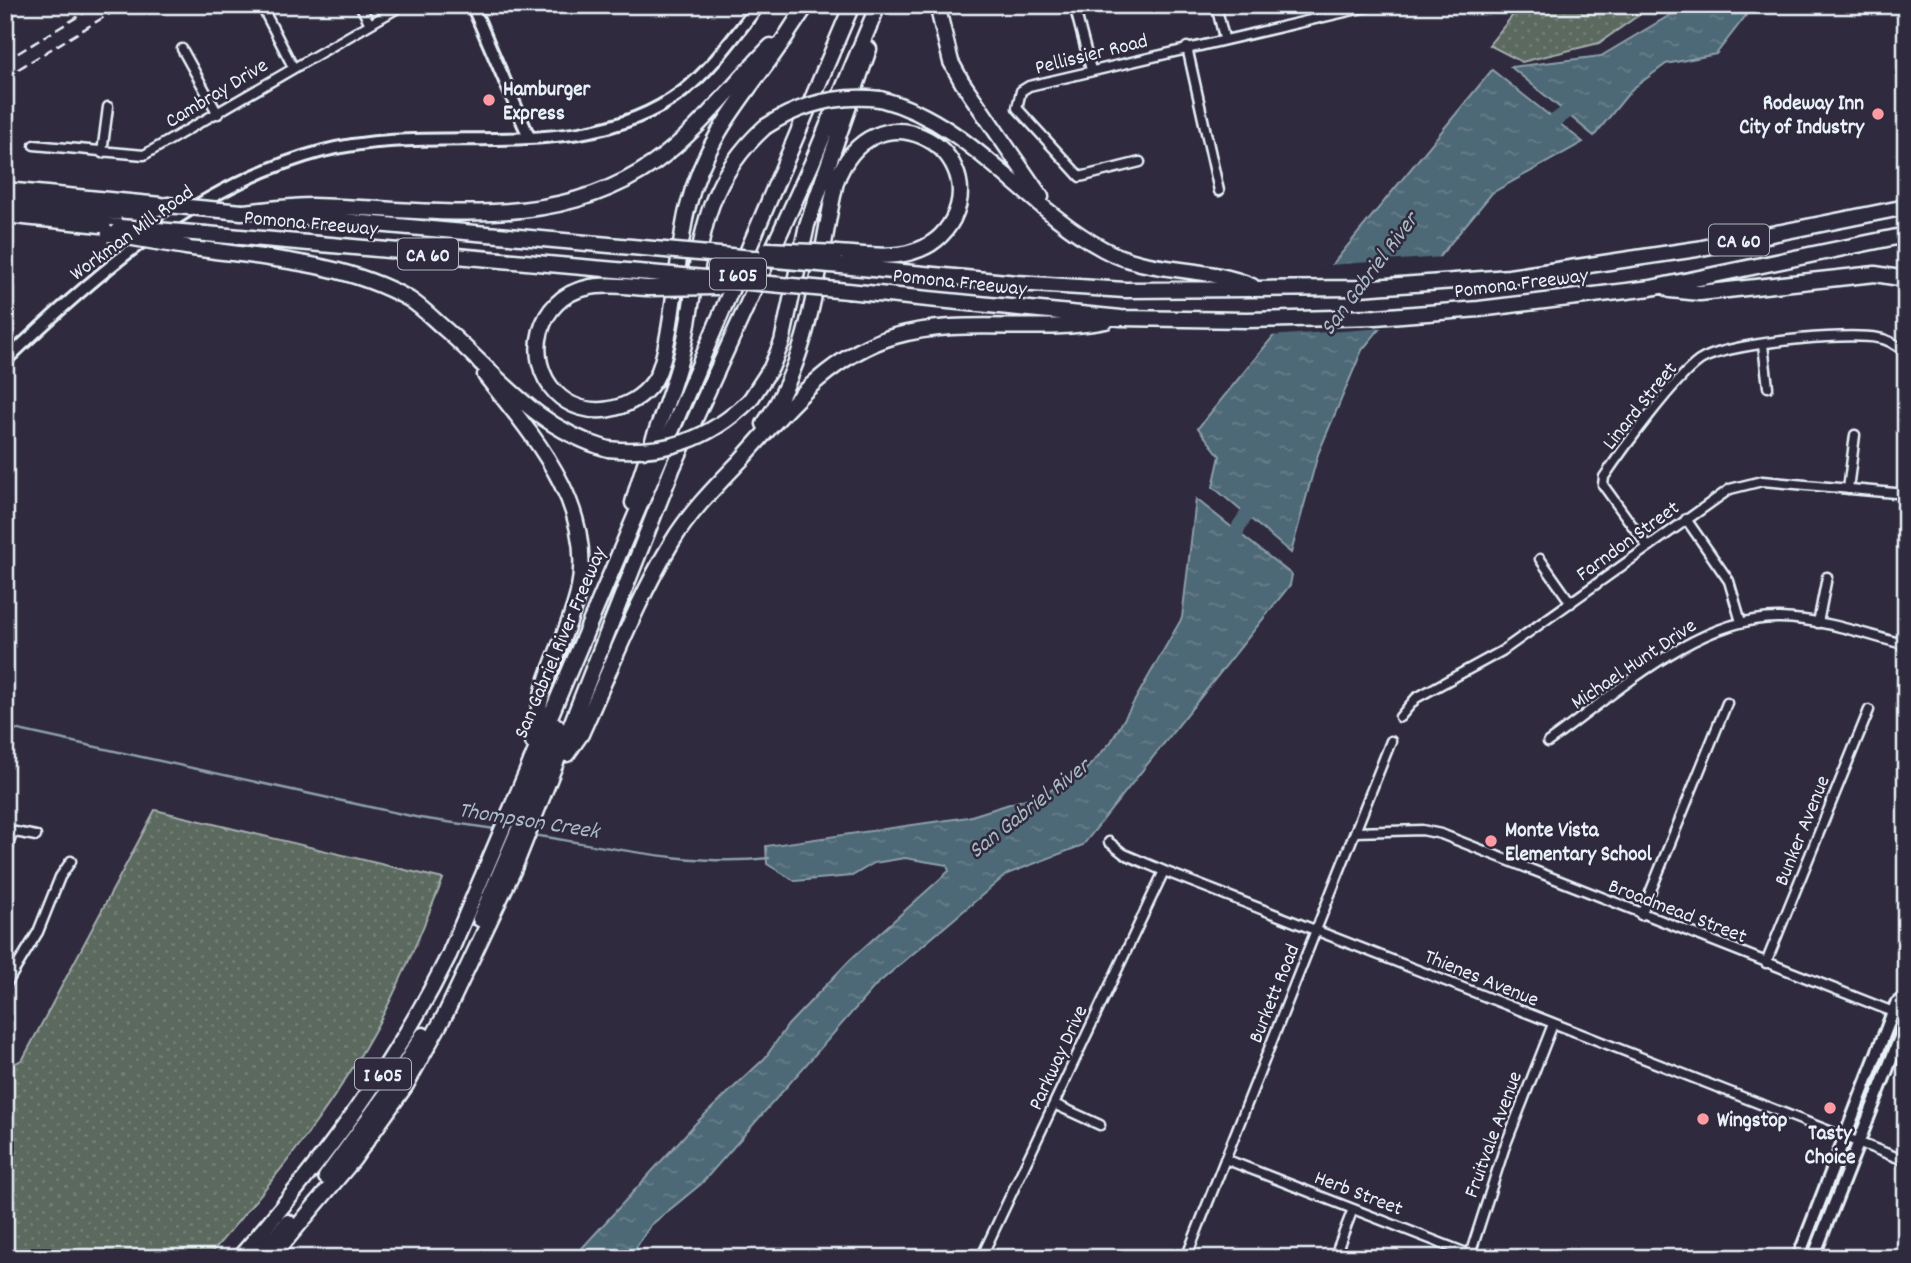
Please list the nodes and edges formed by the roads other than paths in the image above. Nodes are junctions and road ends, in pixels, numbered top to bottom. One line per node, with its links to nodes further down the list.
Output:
1 (261, 5): 21 (street)
2 (360, 5): 16 (street)
3 (403, 5): 16 (street, Cambray Drive)
4 (472, 5): 25 (main road)
5 (759, 5): 25 (main road, Workman Mill Road)
6 (807, 5): 17 (highway)
7 (852, 5): 56 (highway, San Gabriel River Freeway / I 605)
8 (860, 5): 72 (highway)
9 (867, 5): 30 (highway)
10 (880, 5): 30 (highway, San Gabriel River Freeway / I 605); 46 (highway, bridge)
11 (937, 5): 37 (highway)
12 (1074, 5): 22 (street)
13 (1216, 5): 18 (street)
14 (1375, 5): 15 (street, Pellissier Road)
15 (1362, 7): 18 (street, Pellissier Road)
16 (370, 24): 21 (street, Cambray Drive)
17 (792, 25): 35 (highway); 42 (highway)
18 (1224, 38): 19 (street, Pellissier Road)
19 (1187, 47): 22 (street, Pellissier Road); 31 (street)
20 (182, 49): 24 (street)
21 (293, 67): 24 (street, Cambray Drive)
22 (1091, 70): 28 (street, Pellissier Road)
23 (108, 107): 27 (street)
24 (218, 114): 27 (street, Cambray Drive)
25 (529, 137): 49 (main road, Workman Mill Road)
26 (34, 145): 27 (street, Cambray Drive)
27 (102, 153)
28 (1140, 162)
29 (5, 190): 33 (highway, Pomona Freeway / CA 60)
30 (799, 190): 60 (highway, San Gabriel River Freeway / I 605)
31 (1219, 191)
32 (5, 203): 33 (highway)
33 (167, 205): 35 (highway, Pomona Freeway / CA 60, bridge)
34 (1905, 208): 44 (highway, Pomona Freeway / CA 60)
35 (242, 212): 40 (highway, Pomona Freeway / CA 60, bridge)
36 (5, 215): 38 (highway, Pomona Freeway / CA 60)
37 (1060, 219): 44 (highway); 56 (highway, bridge)
38 (114, 230): 42 (highway, Pomona Freeway / CA 60, bridge); 46 (highway, bridge)
39 (1906, 234): 43 (highway, Pomona Freeway / CA 60)
40 (839, 260): 44 (highway, Pomona Freeway / CA 60); 52 (highway)
41 (1906, 279): 43 (highway)
42 (650, 281): 45 (highway, Pomona Freeway / CA 60, bridge)
43 (1651, 288): 45 (highway, Pomona Freeway / CA 60)
44 (1266, 290)
45 (1126, 318): 52 (highway)
46 (460, 343): 70 (highway)
47 (1763, 345): 48 (street, Linard Street); 50 (street); 57 (street, Linard Street)
48 (1906, 353)
49 (5, 361)
50 (1768, 387)
51 (1855, 435): 53 (street)
52 (726, 476): 71 (highway)
53 (1848, 489): 54 (street, Farndon Street); 55 (street, Farndon Street)
54 (1906, 494)
55 (1686, 519): 57 (street, Farndon Street); 62 (street)
56 (624, 542): 70 (highway, San Gabriel River Freeway / I 605)
57 (1647, 546): 61 (street, Farndon Street)
58 (1540, 559): 61 (street)
59 (1827, 577): 63 (street)
60 (623, 598): 71 (highway, San Gabriel River Freeway / I 605); 72 (highway)
61 (1571, 603): 67 (street, Farndon Street)
62 (1741, 622): 63 (street, Michael Hunt Drive); 69 (street, Michael Hunt Drive)
63 (1818, 623): 64 (street, Michael Hunt Drive)
64 (1906, 645)
65 (1727, 703): 81 (street)
66 (1869, 710): 83 (street, Bunker Avenue)
67 (1400, 718)
68 (1391, 741): 74 (street, Burkett Road)
69 (1548, 743)
70 (528, 768): 72 (highway, San Gabriel River Freeway / I 605)
71 (553, 773): 72 (highway, San Gabriel River Freeway / I 605)
72 (534, 788): 79 (highway, San Gabriel River Freeway / I 605); 79 (highway, San Gabriel River Freeway / I 605)
73 (9, 831): 75 (street); 77 (street)
74 (1355, 832): 81 (street, Broadmead Street); 82 (street, Burkett Road)
75 (36, 836)
76 (1109, 842): 80 (street, Thienes Avenue)
77 (5, 860)
78 (71, 861): 84 (street)
79 (500, 869): 98 (highway, San Gabriel River Freeway / I 605); 99 (highway); 100 (highway); 101 (highway, San Gabriel River Freeway / I 605)
80 (1164, 871): 82 (street, Thienes Avenue); 90 (street, Parkway Drive)
81 (1641, 915): 83 (street, Broadmead Street)
82 (1317, 931): 89 (street, Thienes Avenue); 94 (street, Burkett Road)
83 (1766, 963): 86 (street, Broadmead Street)
84 (5, 986)
85 (1906, 996): 86 (main road)
86 (1893, 1012): 87 (street, Broadmead Street); 92 (main road)
87 (1906, 1017)
88 (1906, 1022): 93 (main road)
89 (1553, 1024): 92 (street, Thienes Avenue); 97 (street, Fruitvale Avenue)
90 (1054, 1104): 91 (street); 102 (street, Parkway Drive)
91 (1100, 1125)
92 (1846, 1137): 93 (street, Thienes Avenue); 106 (main road)
93 (1859, 1142): 95 (street); 107 (main road)
94 (1226, 1159): 96 (street, Herb Street); 103 (street, Burkett Road)
95 (1906, 1161)
96 (1353, 1209): 97 (street, Herb Street); 104 (street)
97 (1469, 1256): 105 (street, Herb Street)
98 (239, 1258)
99 (250, 1258)
100 (257, 1258)
101 (271, 1258)
102 (981, 1258)
103 (1186, 1258)
104 (1334, 1258)
105 (1479, 1258)
106 (1798, 1258)
107 (1813, 1258)

